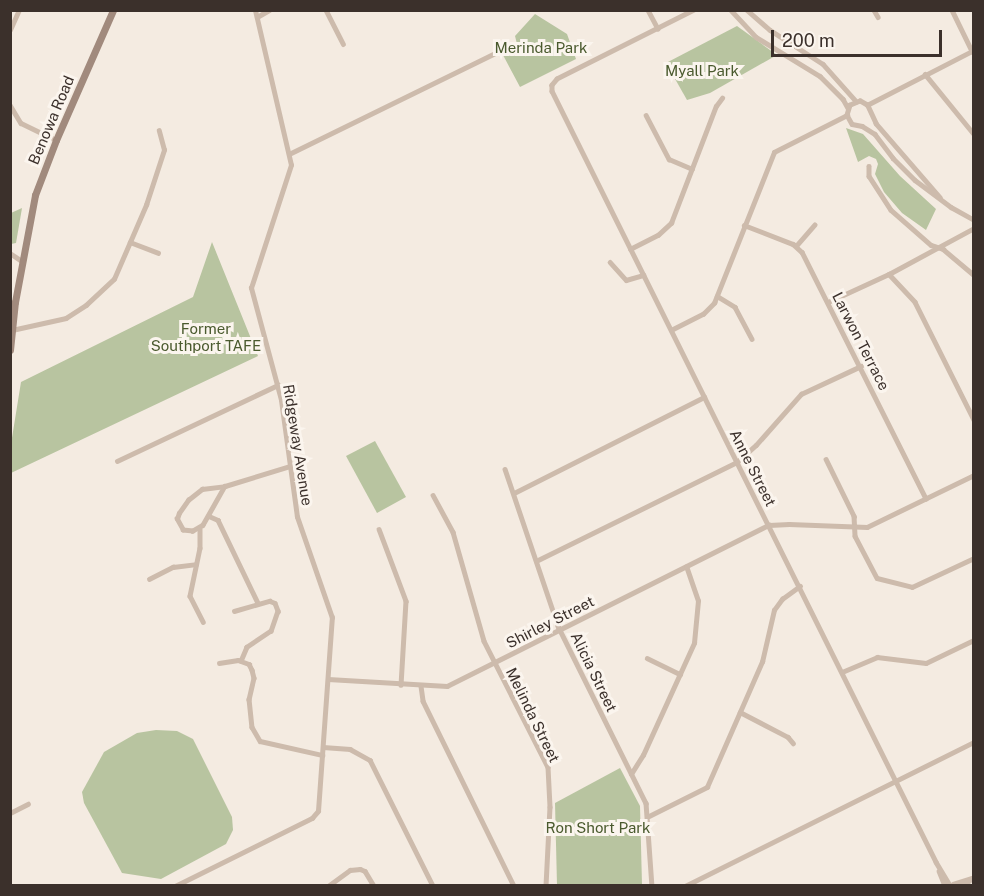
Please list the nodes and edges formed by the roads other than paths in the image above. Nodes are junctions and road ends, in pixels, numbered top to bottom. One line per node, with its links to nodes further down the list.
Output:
1 (19, 10): 15 (street)
2 (113, 10): 31 (main road, Benowa Road)
3 (255, 10): 12 (street, Ridgeway Avenue)
4 (269, 10): 12 (street)
5 (326, 10): 17 (street)
6 (648, 10): 14 (street)
7 (694, 10): 14 (street)
8 (731, 10): 24 (street)
9 (747, 10): 21 (street)
10 (874, 10): 13 (street)
11 (952, 10): 18 (street)
12 (257, 17): 32 (street, Ridgeway Avenue)
13 (878, 17)
14 (658, 29): 43 (street, Anne Street)
15 (10, 30)
16 (506, 42): 32 (street)
17 (343, 44)
18 (973, 50): 19 (street)
19 (926, 74): 23 (street); 30 (street)
20 (722, 98): 34 (street)
21 (856, 101): 23 (street); 24 (street)
22 (10, 105): 31 (street)
23 (867, 105): 25 (street)
24 (848, 108): 27 (street)
25 (871, 114): 28 (street); 35 (street)
26 (646, 115): 34 (street)
27 (847, 115): 28 (street); 37 (street)
28 (862, 126): 35 (street)
29 (159, 131): 40 (street)
30 (974, 134)
31 (56, 140): 46 (main road, Benowa Road)
32 (290, 154): 59 (street, Ridgeway Avenue)
33 (869, 166): 42 (street)
34 (692, 169): 43 (street)
35 (940, 198): 36 (street)
36 (974, 220)
37 (744, 225): 41 (street); 51 (street)
38 (814, 225): 41 (street)
39 (974, 228): 42 (street)
40 (130, 242): 45 (street); 54 (street)
41 (796, 246): 53 (street, Larwon Terrace)
42 (936, 247): 48 (street); 49 (street)
43 (630, 249): 50 (street, Anne Street)
44 (10, 253): 46 (street)
45 (158, 253)
46 (22, 261): 52 (main road, Benowa Road)
47 (610, 262): 50 (street)
48 (889, 274): 53 (street); 61 (street)
49 (974, 274)
50 (644, 275): 55 (street, Anne Street)
51 (717, 296): 55 (street); 56 (street)
52 (13, 302): 54 (main road, Benowa Road)
53 (828, 302): 58 (street, Larwon Terrace)
54 (12, 330): 57 (main road, Benowa Road)
55 (671, 330): 60 (street, Anne Street)
56 (752, 339)
57 (10, 350)
58 (861, 366): 64 (street); 71 (street, Larwon Terrace)
59 (278, 385): 63 (street); 65 (street, Ridgeway Avenue)
60 (704, 397): 64 (street, Anne Street); 69 (street)
61 (974, 420)
62 (826, 459): 75 (street)
63 (117, 461)
64 (737, 462): 73 (street, Anne Street); 78 (street)
65 (290, 466): 68 (street); 94 (street, Ridgeway Avenue)
66 (505, 470): 69 (street, Alicia Street)
67 (974, 475): 71 (street)
68 (225, 486): 72 (street); 74 (street)
69 (514, 492): 78 (street, Alicia Street)
70 (433, 495): 91 (street, Melinda Street)
71 (926, 499): 75 (street)
72 (209, 516): 74 (street); 83 (street)
73 (769, 525): 75 (street); 80 (street, Shirley Street); 82 (street, Anne Street)
74 (200, 527): 79 (street)
75 (855, 528): 77 (street)
76 (379, 529): 95 (street)
77 (974, 558)
78 (536, 561): 86 (street, Alicia Street)
79 (196, 564): 81 (street); 85 (street)
80 (686, 567): 86 (street, Shirley Street); 93 (street)
81 (149, 579)
82 (800, 586): 92 (street, Anne Street); 97 (street)
83 (258, 603): 84 (street); 89 (street)
84 (234, 611)
85 (203, 622)
86 (560, 630): 91 (street, Shirley Street); 102 (street, Alicia Street)
87 (974, 640): 92 (street)
88 (647, 658): 93 (street)
89 (241, 661): 90 (street); 101 (street)
90 (219, 663)
91 (494, 663): 96 (street, Shirley Street); 113 (street, Melinda Street)
92 (842, 672): 103 (street, Anne Street)
93 (680, 674): 102 (street)
94 (328, 679): 95 (street, Shirley Street); 100 (street, Ridgeway Avenue)
95 (401, 685): 96 (street, Shirley Street)
96 (422, 686): 112 (street)
97 (740, 712): 99 (street); 106 (street)
98 (974, 742): 103 (street)
99 (793, 743)
100 (323, 747): 101 (street, Ridgeway Avenue); 111 (street)
101 (322, 755): 108 (street, Ridgeway Avenue)
102 (631, 774): 106 (street, Alicia Street)
103 (896, 781): 115 (street); 116 (street, Anne Street)
104 (28, 804): 105 (street)
105 (10, 813)
106 (649, 816): 114 (street, Alicia Street)
107 (974, 877): 116 (street); 117 (street)
108 (176, 885)
109 (328, 885): 110 (street)
110 (374, 885)
111 (433, 885)
112 (514, 885)
113 (546, 885)
114 (652, 885)
115 (685, 885)
116 (949, 885)
117 (963, 885)

